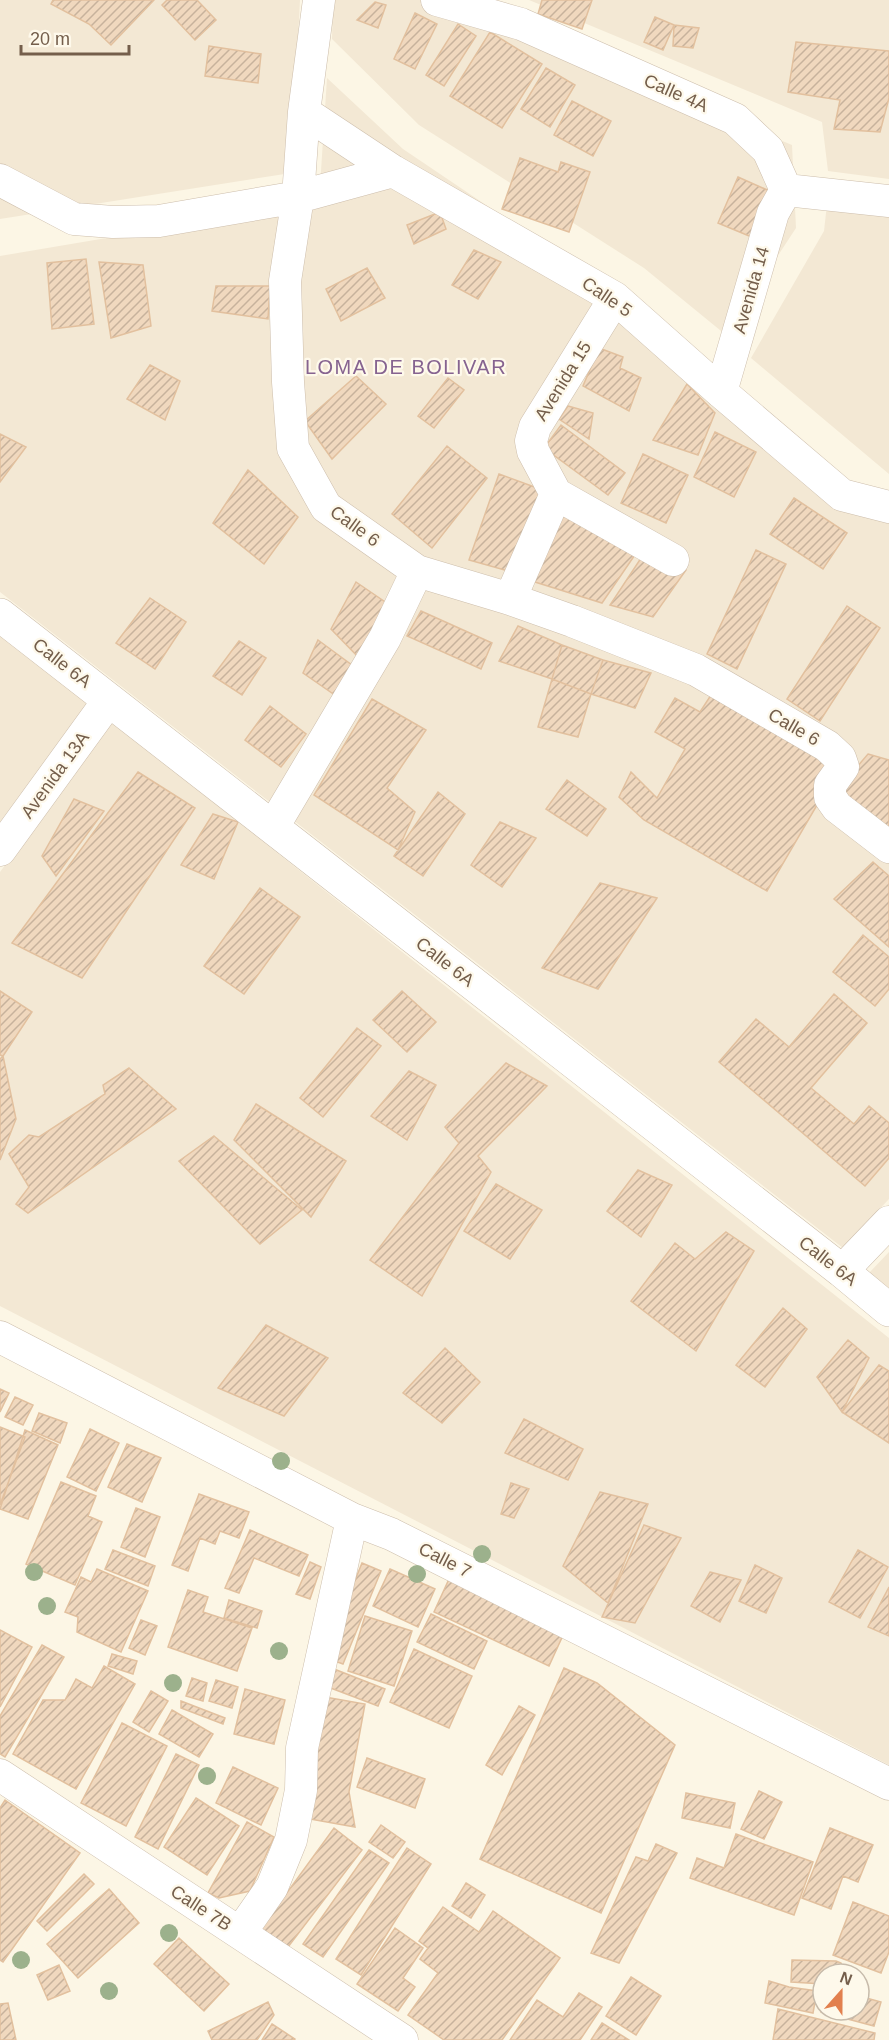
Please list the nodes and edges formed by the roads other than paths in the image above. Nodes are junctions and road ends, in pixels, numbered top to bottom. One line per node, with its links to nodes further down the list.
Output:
1 (319, 0): 3 (street)
2 (437, 0): 5 (street, Calle 4A)
3 (304, 112): 4 (street, Calle 5); 7 (street)
4 (393, 171): 7 (street); 9 (street, Calle 5)
5 (786, 190): 8 (street); 10 (street, Avenida 14)
6 (5, 193): 7 (street)
7 (298, 197): 14 (street, Calle 6)
8 (889, 201)
9 (615, 298): 10 (street, Calle 5); 11 (street, Avenida 15)
10 (721, 392): 12 (street, Calle 5)
11 (556, 494): 13 (street); 15 (street)
12 (889, 507)
13 (673, 560)
14 (417, 571): 15 (street, Calle 6); 18 (street)
15 (510, 599): 19 (street, Calle 6)
16 (0, 615): 17 (street, Calle 6A)
17 (109, 700): 18 (street, Calle 6A); 20 (street, Avenida 13A)
18 (273, 827): 22 (street, Calle 6A)
19 (889, 847)
20 (0, 850)
21 (889, 1222): 22 (street)
22 (842, 1271): 23 (street, Calle 6A)
23 (889, 1310)
24 (0, 1337): 25 (street, Calle 7)
25 (352, 1519): 27 (street, Calle 7); 28 (street)
26 (0, 1775): 28 (street, Calle 7B)
27 (889, 1784)
28 (240, 1933): 29 (street, Calle 7B)
29 (402, 2040)

